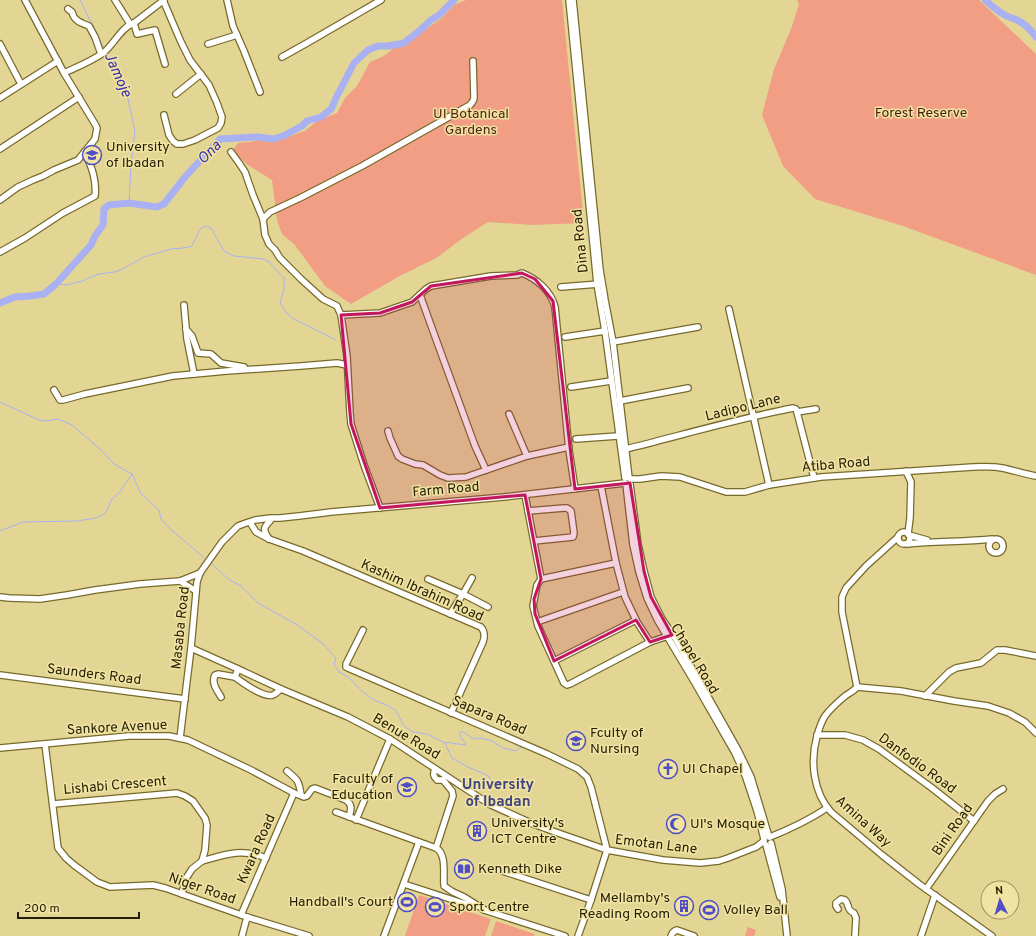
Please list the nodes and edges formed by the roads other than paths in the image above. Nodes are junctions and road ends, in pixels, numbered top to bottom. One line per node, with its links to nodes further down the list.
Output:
1 (25, 0): 15 (street)
2 (115, 0): 9 (street)
3 (163, 0): 9 (street); 19 (street)
4 (227, 0): 10 (street)
5 (381, 0): 14 (street)
6 (569, 0): 32 (street, Dina Road)
7 (573, 0): 32 (street, Dina Road)
8 (68, 9): 13 (street)
9 (132, 23): 13 (street); 17 (street)
10 (237, 36): 12 (street); 21 (street)
11 (0, 44): 20 (street)
12 (208, 44)
13 (101, 54): 18 (street)
14 (282, 57)
15 (58, 61): 18 (street); 20 (street)
16 (473, 61): 30 (street)
17 (165, 64)
18 (64, 74): 23 (street)
19 (201, 74): 22 (street); 25 (street)
20 (21, 84): 24 (street)
21 (260, 92)
22 (176, 94)
23 (79, 97): 26 (street); 27 (street)
24 (0, 98)
25 (164, 115)
26 (0, 148)
27 (85, 151): 29 (street); 31 (street)
28 (231, 152): 30 (street)
29 (0, 200)
30 (263, 219): 37 (street)
31 (0, 252)
32 (600, 284): 33 (street); 40 (street, Dina Road); 42 (street, Dina Road)
33 (561, 287)
34 (420, 295): 37 (street); 58 (street); 61 (street)
35 (184, 305): 39 (street)
36 (729, 309): 54 (street)
37 (341, 315): 43 (street)
38 (698, 327): 42 (street)
39 (186, 329): 44 (street); 45 (street)
40 (605, 332): 41 (street); 46 (street, Dina Road)
41 (565, 337)
42 (613, 342): 50 (street, Dina Road)
43 (347, 365): 44 (street); 72 (street)
44 (251, 369): 45 (street)
45 (194, 374): 49 (street)
46 (611, 381): 47 (street); 56 (street, Dina Road)
47 (571, 387)
48 (688, 388): 50 (street)
49 (54, 390)
50 (620, 401): 59 (street, Dina Road)
51 (816, 408): 52 (street)
52 (797, 412): 54 (street, Ladipo Lane); 65 (street, Ladipo Lane)
53 (509, 414): 60 (street)
54 (753, 416): 59 (street, Ladipo Lane); 68 (street)
55 (388, 431): 61 (street)
56 (618, 436): 57 (street); 66 (street, Dina Road)
57 (576, 439)
58 (569, 447): 60 (street); 70 (street)
59 (626, 449): 66 (street, Dina Road)
60 (526, 456): 61 (street)
61 (486, 470)
62 (918, 471): 63 (street, Atiba Road); 64 (street, Atiba Road); 67 (street)
63 (906, 472): 65 (street, Atiba Road); 67 (street)
64 (1036, 476)
65 (814, 478): 68 (street, Atiba Road)
66 (627, 481): 68 (street, Atiba Road); 69 (street, Farm Road); 104 (street, Chapel Road)
67 (911, 482): 75 (street)
68 (769, 485)
69 (601, 486): 70 (street, Farm Road); 87 (street)
70 (575, 489): 71 (street, Farm Road)
71 (525, 495): 72 (street, Farm Road); 73 (street)
72 (380, 508): 74 (street, Farm Road)
73 (528, 511): 83 (street); 83 (street)
74 (280, 518): 76 (street, Farm Road); 78 (street, Farm Road)
75 (910, 518): 79 (street); 80 (street)
76 (270, 521): 77 (street, Farm Road); 81 (street)
77 (251, 524): 78 (street, Farm Road); 81 (street, Kashim Ibrahim Road)
78 (233, 532): 88 (street, Masaba Road)
79 (909, 535): 80 (street); 84 (street); 85 (street)
80 (899, 536): 85 (street); 86 (street)
81 (269, 539): 100 (street, Kashim Ibrahim Road)
82 (992, 539): 84 (street)
83 (534, 541): 92 (street)
84 (931, 541): 85 (street)
85 (905, 544): 86 (street)
86 (887, 548): 112 (street)
87 (616, 563): 92 (street); 96 (street)
88 (200, 572): 89 (street); 94 (street, Masaba Road)
89 (187, 578): 93 (street); 94 (street)
90 (472, 578): 97 (street)
91 (428, 579): 97 (street)
92 (541, 579): 102 (street)
93 (180, 581): 95 (street); 98 (street)
94 (197, 582): 95 (street, Masaba Road)
95 (196, 591): 106 (street, Masaba Road)
96 (624, 592): 101 (street); 102 (street)
97 (463, 594): 99 (street); 100 (street)
98 (0, 597)
99 (488, 607)
100 (450, 614): 117 (street, Kashim Ibrahim Road)
101 (636, 620): 105 (street); 108 (street)
102 (537, 622): 108 (street)
103 (363, 630): 117 (street, Sapara Road)
104 (670, 636): 105 (street); 136 (street, Chapel Road)
105 (650, 642): 108 (street)
106 (191, 648): 109 (street, Benue Road); 116 (street, Masaba Road)
107 (1036, 656): 115 (street)
108 (554, 661)
109 (238, 669): 111 (street); 113 (street, Benue Road)
110 (0, 675): 116 (street, Saunders Road)
111 (235, 677): 113 (street); 114 (street)
112 (857, 687): 115 (street); 119 (street, Amina Way)
113 (281, 689): 121 (street, Benue Road)
114 (221, 696)
115 (925, 696): 118 (street)
116 (185, 699): 120 (street, Masaba Road)
117 (451, 713): 139 (street, Sapara Road)
118 (1036, 733)
119 (817, 735): 131 (street, Amina Way); 135 (street, Danfodio Road)
120 (180, 738): 122 (street, Sankore Avenue); 128 (street, Sankore Avenue)
121 (390, 738): 124 (street, Benue Road); 134 (street)
122 (45, 744): 123 (street, Sankore Avenue); 130 (street, Niger Road)
123 (0, 748)
124 (435, 769): 126 (street, Benue Road); 126 (street)
125 (288, 771): 129 (street)
126 (445, 778): 138 (street); 139 (street, Benue Road)
127 (1003, 789): 135 (street, Bini Road)
128 (294, 793): 129 (street, Sankore Avenue); 140 (street, Kwara Road)
129 (300, 795): 133 (street)
130 (53, 804): 141 (street, Lishabi Crescent); 145 (street, Niger Road)
131 (827, 808): 136 (street, Emotan Lane); 144 (street, Amina Way)
132 (336, 812): 133 (street)
133 (349, 817): 134 (street)
134 (356, 820): 137 (street)
135 (974, 821): 144 (street, Bini Road)
136 (768, 841): 139 (street, Emotan Lane); 160 (street, Chapel Road); 161 (street, Chapel Road)
137 (419, 842): 138 (street); 143 (street)
138 (436, 848): 149 (street)
139 (607, 850): 147 (street, Emotan Lane)
140 (266, 858): 141 (street); 150 (street, Kwara Road)
141 (202, 861): 145 (street)
142 (496, 869): 147 (street)
143 (404, 884): 149 (street); 155 (street)
144 (926, 889): 146 (street, Amina Way)
145 (182, 894): 150 (street, Niger Road)
146 (935, 895): 163 (street); 164 (street, Amina Way)
147 (591, 900): 157 (street, Emotan Lane)
148 (838, 909): 162 (street)
149 (485, 910): 156 (street)
150 (241, 915): 151 (street, Niger Road)
151 (247, 917): 152 (street, Niger Road); 153 (street)
152 (300, 934): 154 (street, Niger Road)
153 (242, 936)
154 (309, 936)
155 (384, 936)
156 (565, 936)
157 (578, 936)
158 (671, 936): 159 (street)
159 (694, 936)
160 (783, 936)
161 (787, 936)
162 (855, 936)
163 (921, 936)
164 (992, 936)

